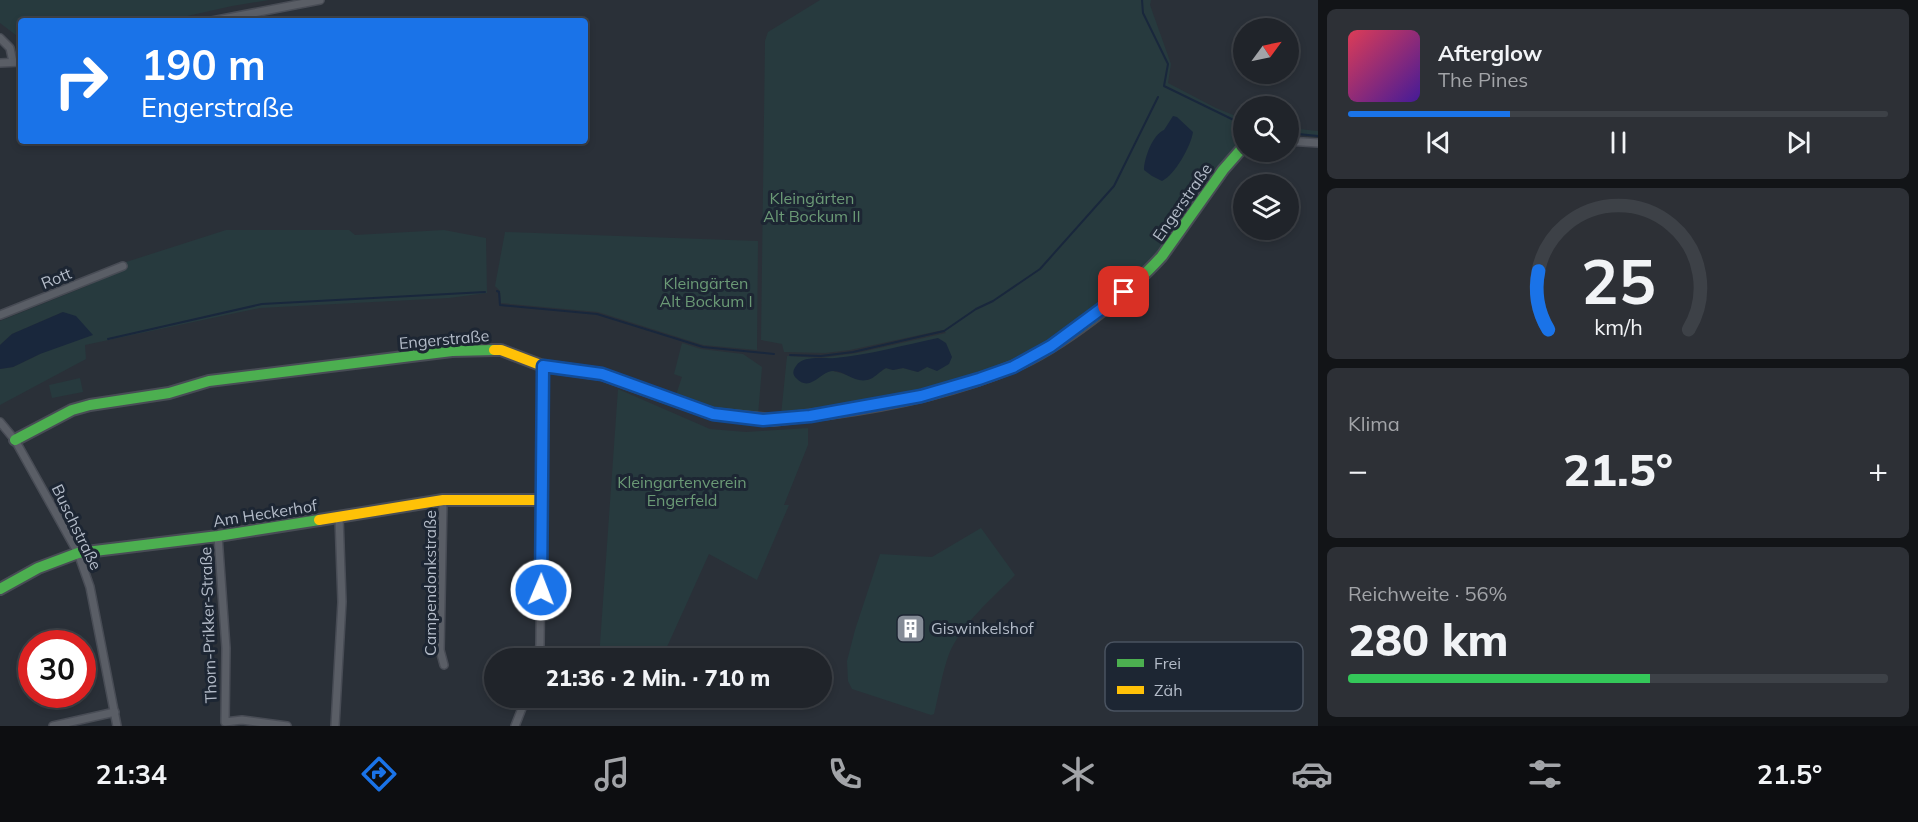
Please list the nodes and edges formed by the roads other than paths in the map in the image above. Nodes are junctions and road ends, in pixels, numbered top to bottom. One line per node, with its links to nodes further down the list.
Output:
1 (320, 0): 2 (street)
2 (227, 18)
3 (0, 38): 4 (street)
4 (17, 62): 5 (street)
5 (0, 63)
6 (1299, 142): 7 (street)
7 (1318, 143)
8 (1233, 159): 11 (street, Engerstraße)
9 (123, 266): 10 (street, Rott)
10 (0, 315)
11 (543, 366): 13 (street, Engerstraße); 14 (street)
12 (0, 422): 13 (street, Buschstraße)
13 (15, 440): 18 (street, Buschstraße)
14 (542, 500): 15 (street, Am Heckerhof); 20 (street)
15 (442, 501): 16 (street, Am Heckerhof); 21 (street, Campendonkstraße)
16 (339, 517): 17 (street, Am Heckerhof); 27 (street)
17 (218, 536): 18 (street, Am Heckerhof); 26 (street, Thorn-Prikker-Straße)
18 (78, 553): 19 (street, Am Heckerhof); 23 (street, Buschstraße)
19 (0, 589)
20 (539, 648)
21 (444, 665)
22 (522, 708): 28 (street)
23 (115, 712): 24 (street); 25 (street, Buschstraße)
24 (53, 726)
25 (117, 726)
26 (287, 726)
27 (335, 726)
28 (515, 726)

